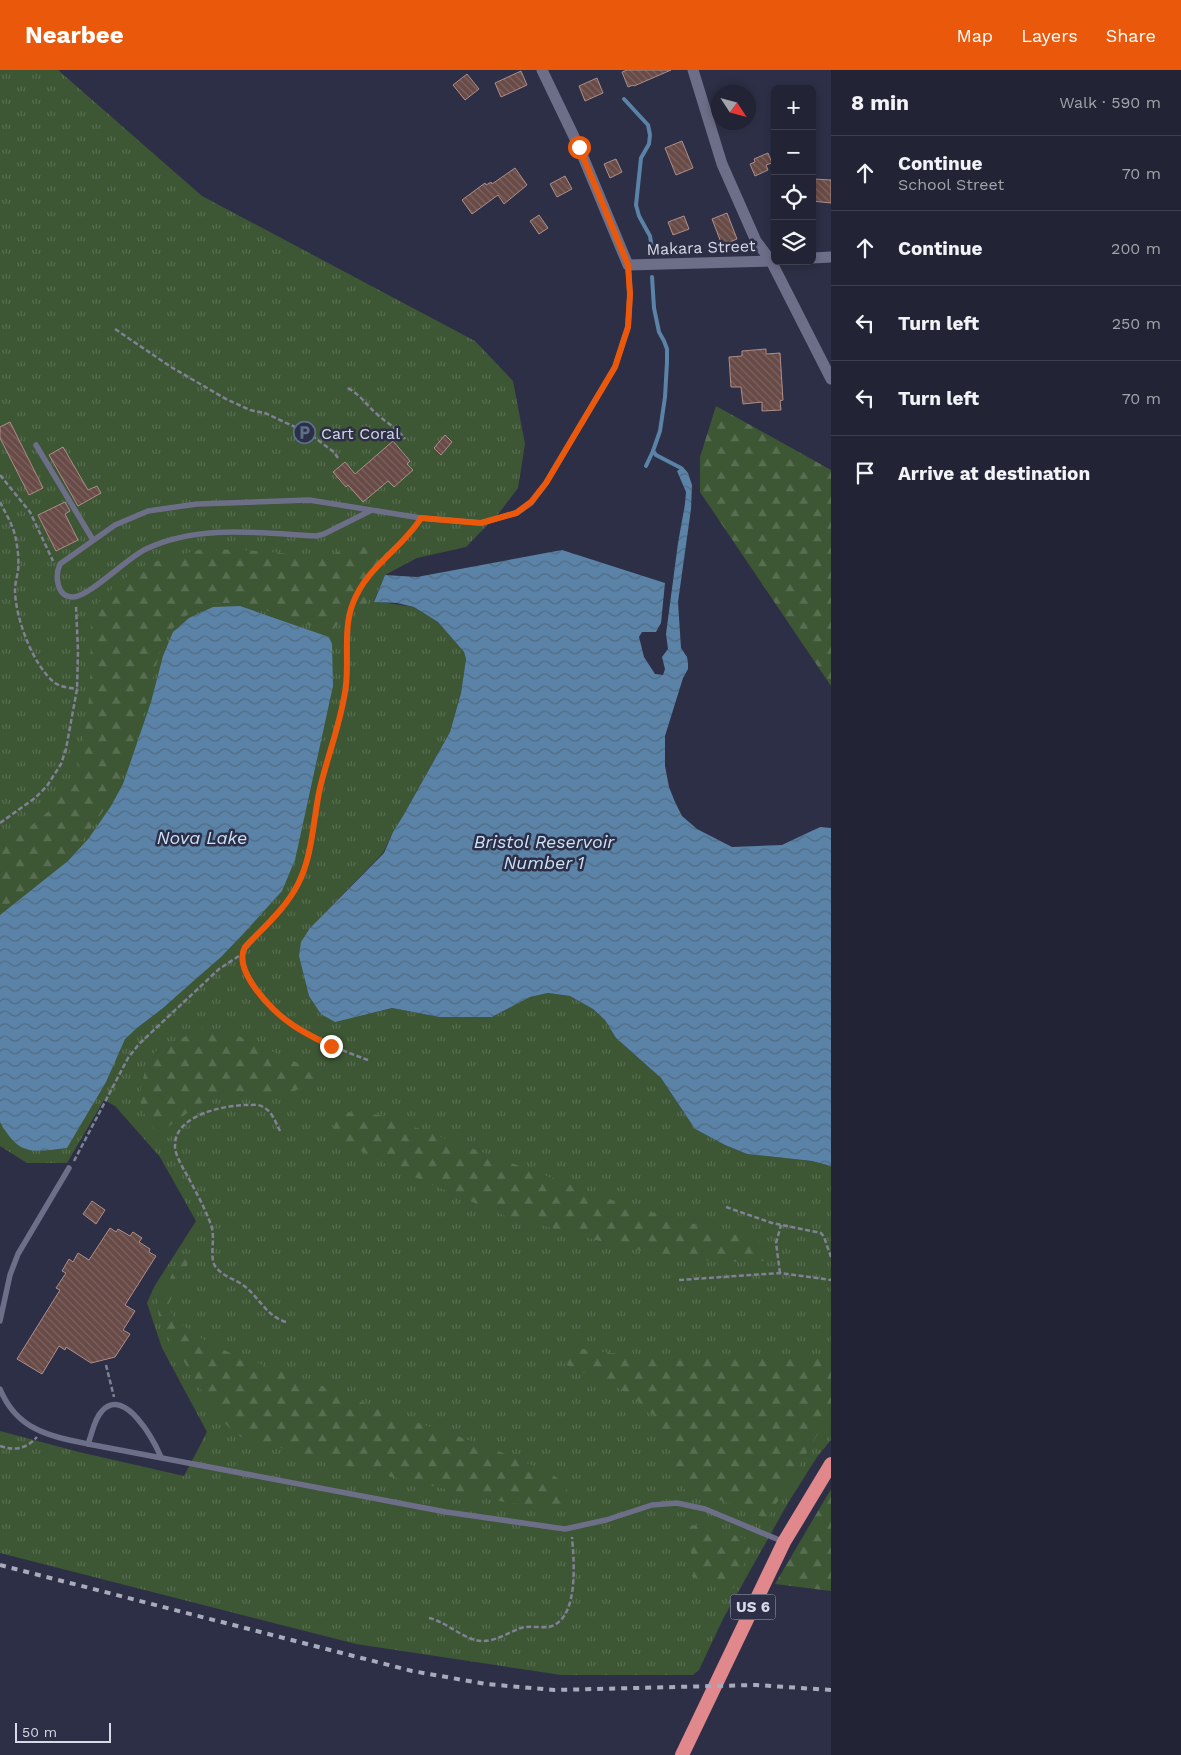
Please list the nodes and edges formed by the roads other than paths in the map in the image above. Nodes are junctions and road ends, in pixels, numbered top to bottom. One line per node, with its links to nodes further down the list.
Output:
1 (542, 70): 7 (street)
2 (693, 70): 5 (street)
3 (831, 257): 4 (street)
4 (816, 258)
5 (771, 259)
6 (771, 261): 7 (street, Makara Street)
7 (628, 265): 11 (lane)
8 (775, 265): 9 (street)
9 (831, 378)
10 (36, 445): 12 (lane)
11 (370, 511): 12 (lane); 12 (lane)
12 (93, 540)
13 (69, 1168): 14 (lane)
14 (0, 1321)
15 (0, 1389): 16 (lane)
16 (88, 1444): 17 (lane); 17 (lane)
17 (161, 1457): 19 (lane)
18 (831, 1464): 19 (highway, US 6)
19 (784, 1542): 20 (highway, US 6)
20 (682, 1755)

